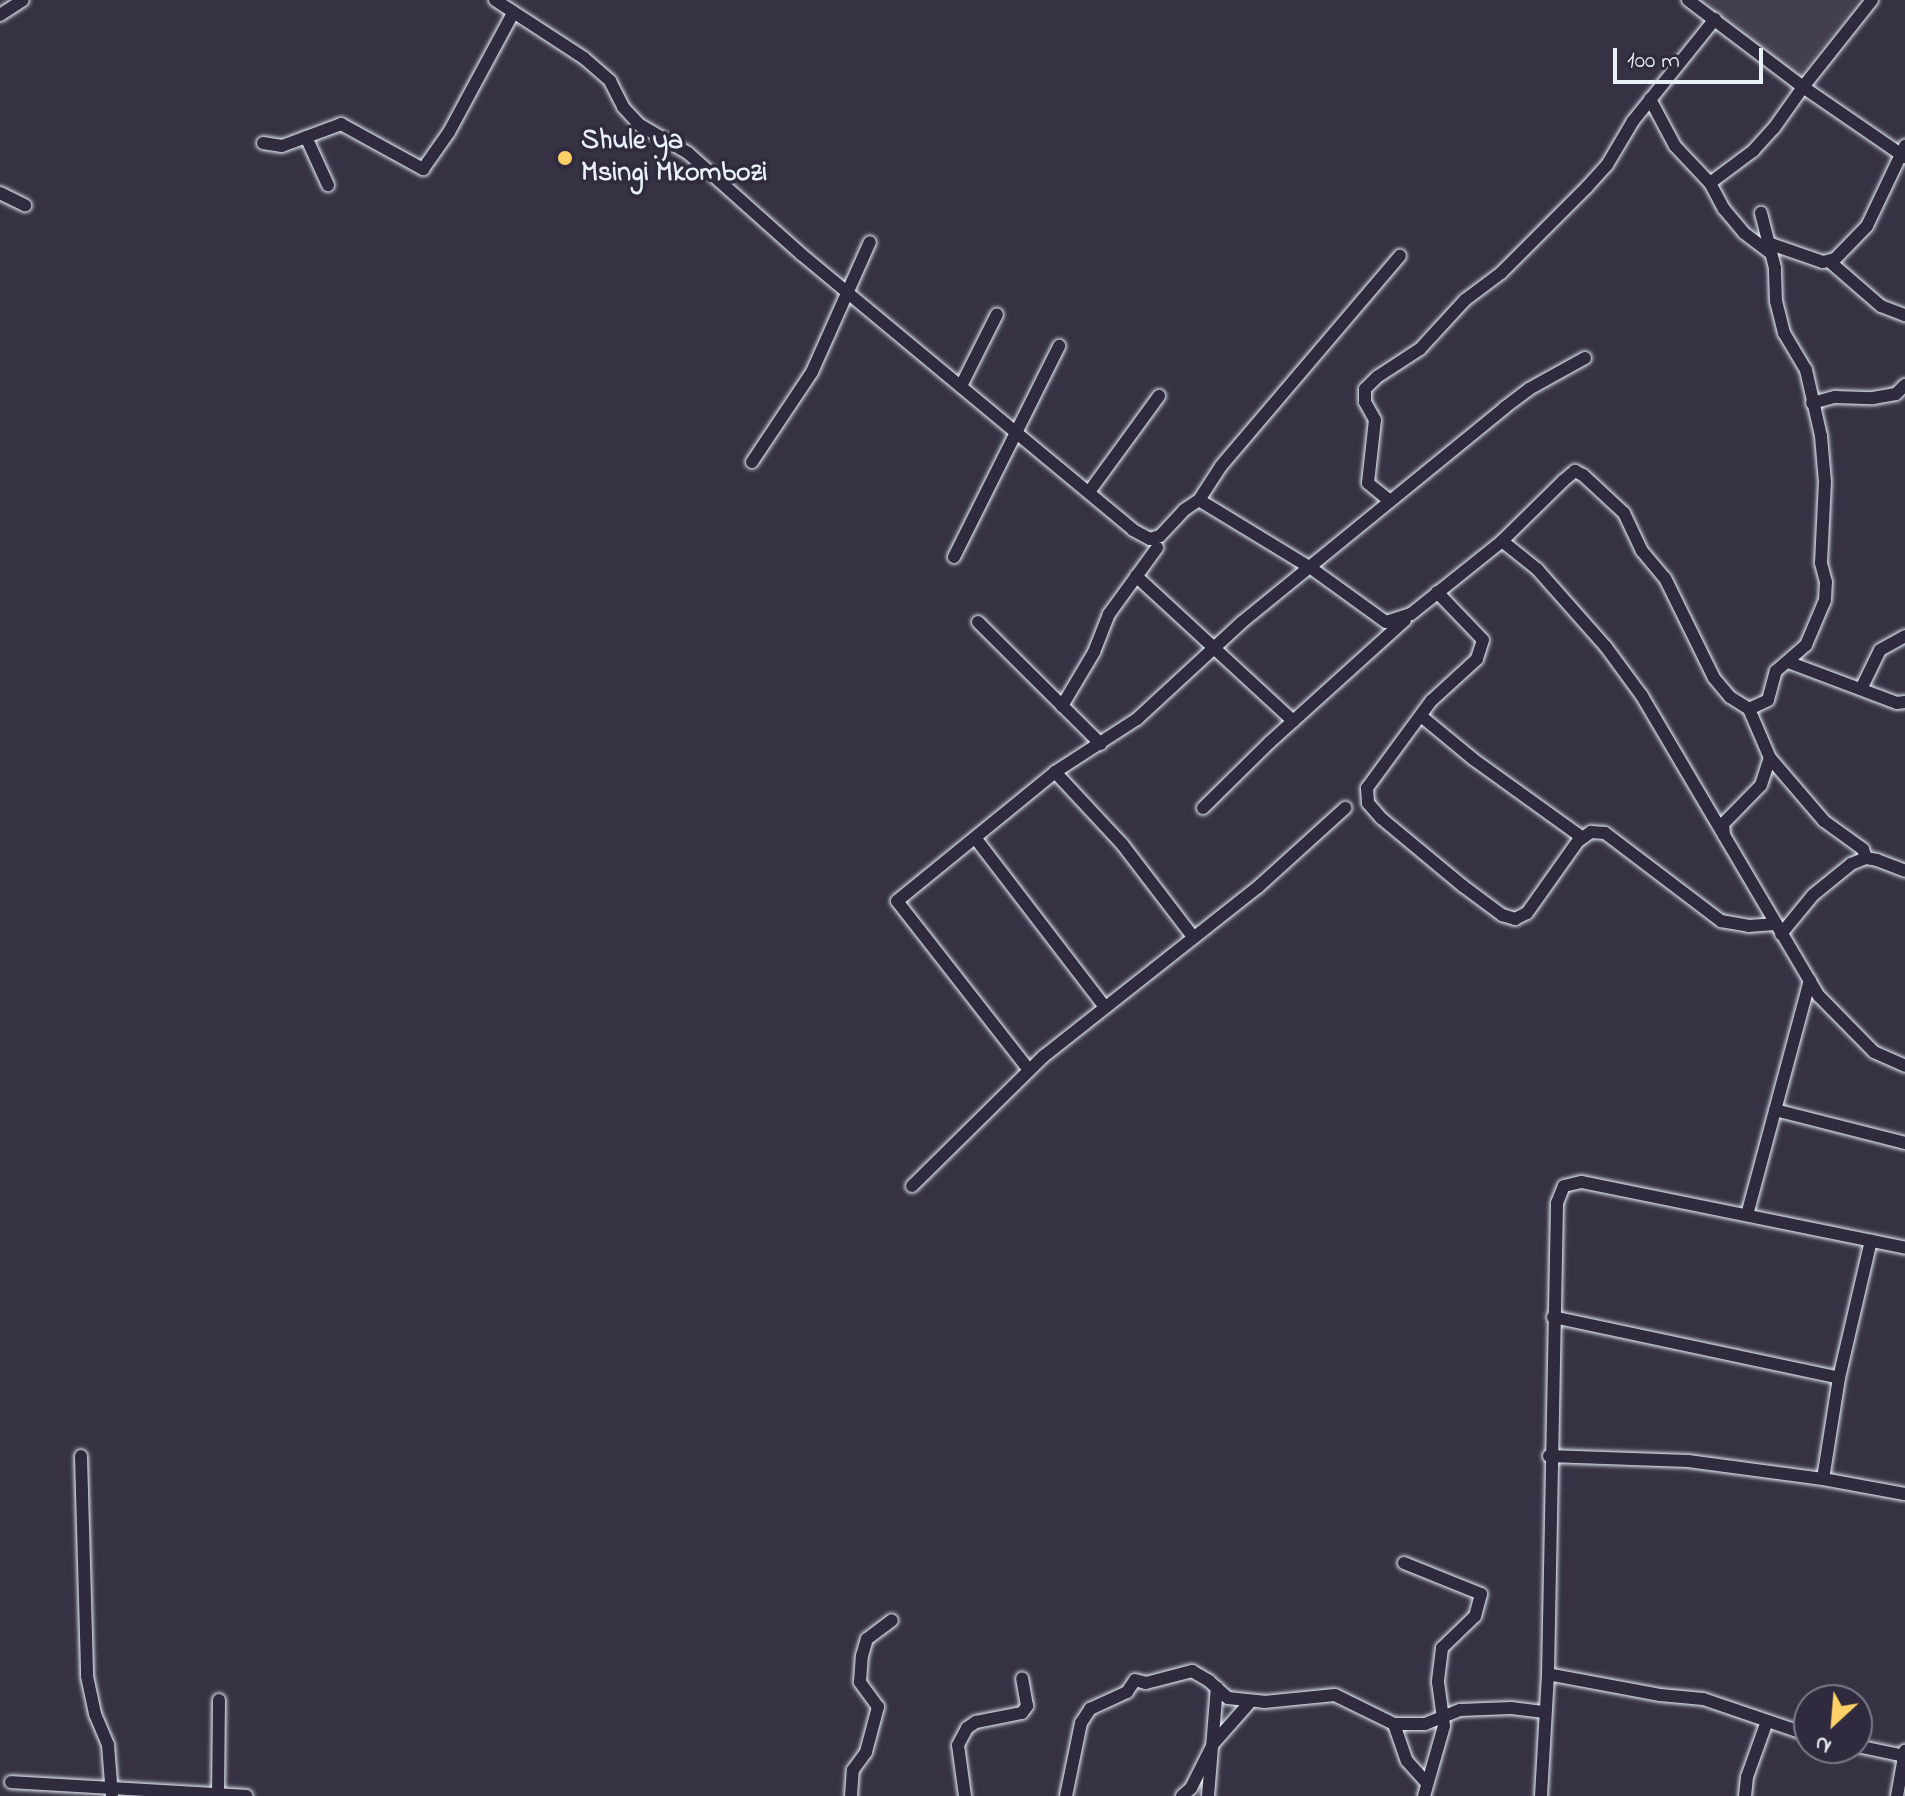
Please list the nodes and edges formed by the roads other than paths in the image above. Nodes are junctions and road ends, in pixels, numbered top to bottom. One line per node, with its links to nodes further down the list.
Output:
1 (23, 0): 6 (street)
2 (495, 0): 5 (street)
3 (1688, 0): 7 (street)
4 (1872, 0): 8 (street)
5 (513, 13): 10 (street); 22 (street)
6 (0, 15)
7 (1715, 19): 8 (street); 9 (street)
8 (1803, 87): 12 (street); 13 (street)
9 (1650, 99): 13 (street); 35 (street)
10 (306, 137): 11 (street); 14 (street)
11 (263, 143)
12 (1903, 152): 21 (street)
13 (1710, 183): 19 (street)
14 (328, 185)
15 (0, 193): 16 (street)
16 (25, 205)
17 (1761, 213): 19 (street)
18 (870, 242): 22 (street)
19 (1770, 248): 21 (street); 30 (street)
20 (1400, 256): 34 (street)
21 (1829, 261): 24 (street)
22 (849, 294): 28 (street); 32 (street)
23 (997, 314): 28 (street)
24 (1905, 315)
25 (1059, 346): 31 (street)
26 (1585, 358): 35 (street)
27 (1905, 385): 30 (street)
28 (961, 386): 31 (street)
29 (1159, 396): 33 (street)
30 (1812, 403): 46 (street)
31 (1016, 432): 33 (street); 38 (street)
32 (752, 462)
33 (1089, 492): 34 (street)
34 (1199, 500): 39 (street)
35 (1390, 501): 39 (street)
36 (1502, 541): 41 (street); 50 (street); 59 (street)
37 (1157, 548): 40 (street)
38 (954, 557)
39 (1311, 568): 42 (street); 45 (street)
40 (1136, 576): 45 (street); 49 (street)
41 (1437, 592): 42 (street); 51 (street)
42 (1411, 614): 52 (street)
43 (978, 622): 49 (street)
44 (1905, 636): 47 (street)
45 (1213, 647): 52 (street); 53 (street)
46 (1788, 662): 47 (street); 50 (street)
47 (1861, 689): 48 (street)
48 (1905, 702)
49 (1062, 706): 53 (street)
50 (1749, 709): 54 (street)
51 (1421, 716): 58 (street); 58 (street)
52 (1293, 721): 56 (street)
53 (1101, 744): 55 (street)
54 (1770, 758): 59 (street); 61 (street)
55 (1055, 772): 60 (street); 64 (street)
56 (1203, 808)
57 (1345, 808): 64 (street)
58 (1583, 838): 63 (street)
59 (1724, 838): 63 (street)
60 (976, 839): 66 (street); 68 (street)
61 (1866, 858): 62 (street); 63 (street)
62 (1905, 871)
63 (1778, 929): 65 (street)
64 (1193, 937): 66 (street)
65 (1810, 980): 67 (street); 69 (street)
66 (1104, 1006): 68 (street)
67 (1905, 1066)
68 (1029, 1070): 71 (street)
69 (1775, 1110): 70 (street); 72 (street)
70 (1905, 1143)
71 (912, 1186)
72 (1747, 1215): 73 (street); 75 (street)
73 (1871, 1241): 74 (street); 76 (street)
74 (1905, 1248)
75 (1553, 1317): 76 (street); 78 (street)
76 (1839, 1378): 79 (street)
77 (81, 1456): 98 (street)
78 (1549, 1456): 79 (street); 83 (street)
79 (1823, 1479): 80 (street)
80 (1905, 1494)
81 (1404, 1563): 89 (street)
82 (892, 1620): 101 (street)
83 (1548, 1674): 88 (street); 90 (street)
84 (1022, 1678): 102 (street)
85 (1217, 1687): 87 (street); 93 (street); 103 (street)
86 (219, 1700): 99 (street)
87 (1251, 1701): 91 (street); 93 (street)
88 (1545, 1712): 89 (street); 106 (street)
89 (1442, 1717): 91 (street); 97 (street)
90 (1767, 1721): 92 (street); 107 (street)
91 (1394, 1724): 97 (street)
92 (1793, 1730)
93 (1213, 1744): 104 (street); 105 (street)
94 (1873, 1751): 95 (street)
95 (1904, 1761): 108 (street)
96 (11, 1782): 98 (street)
97 (1426, 1790)
98 (111, 1792): 99 (street)
99 (218, 1795): 100 (street)
100 (247, 1796)
101 (851, 1796)
102 (965, 1796)
103 (1066, 1796)
104 (1182, 1796)
105 (1208, 1796)
106 (1541, 1796)
107 (1745, 1796)
108 (1897, 1796)

